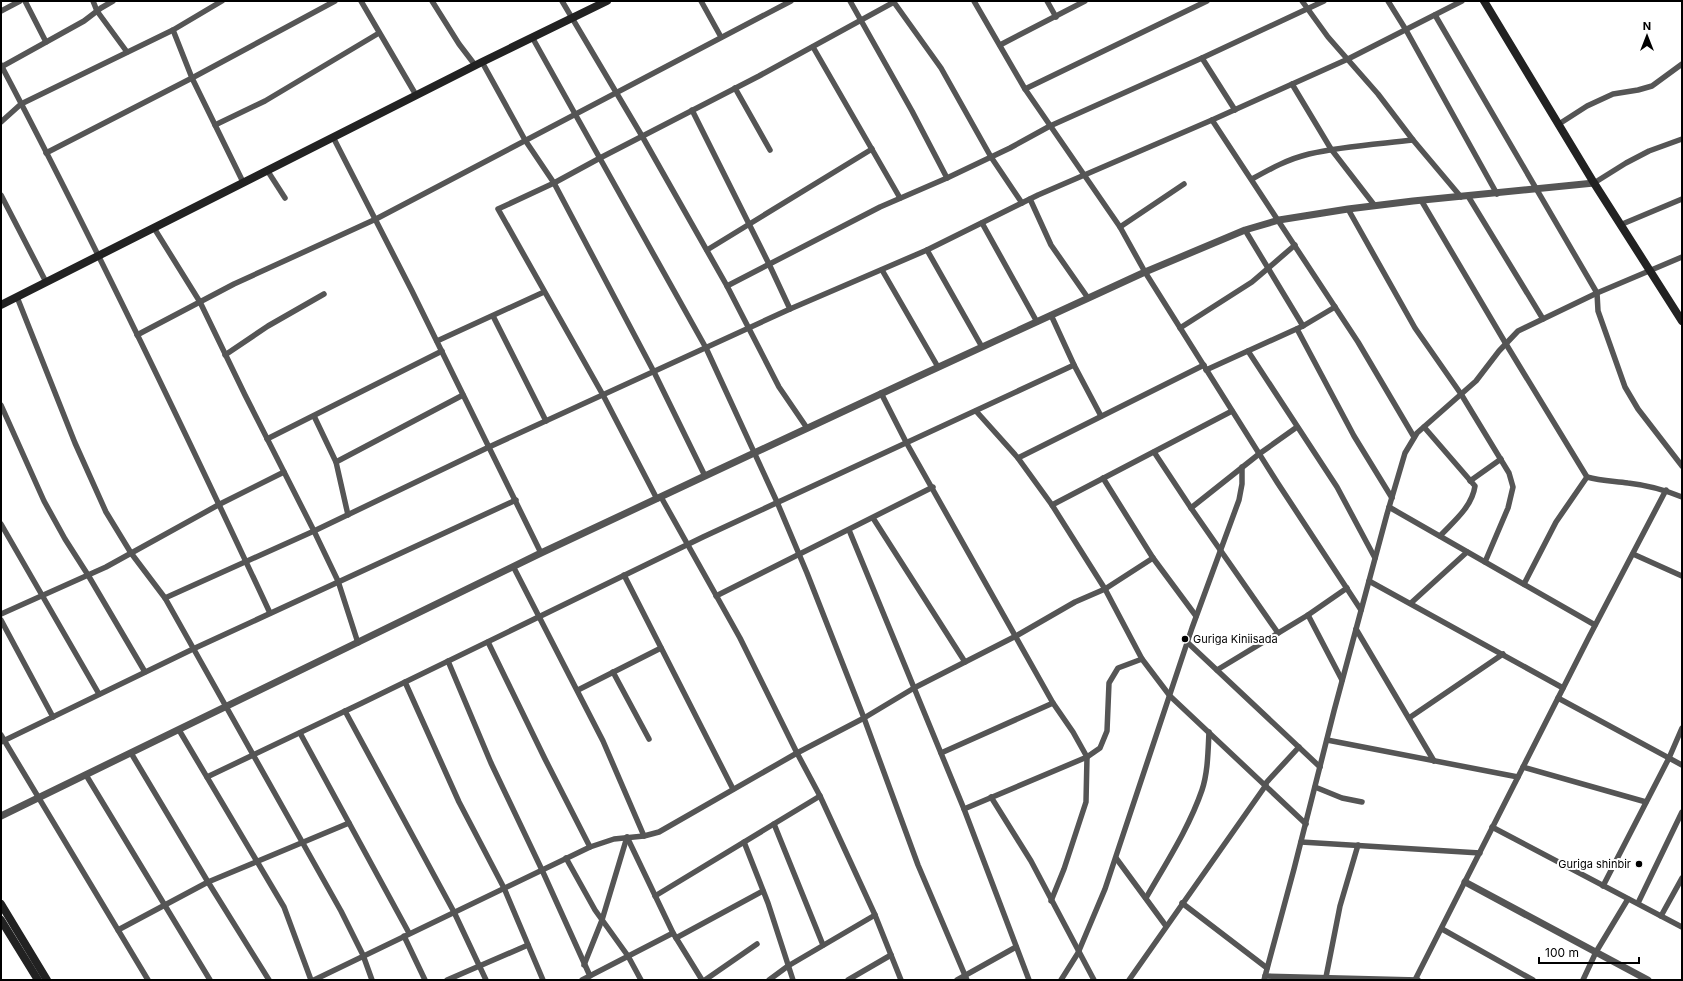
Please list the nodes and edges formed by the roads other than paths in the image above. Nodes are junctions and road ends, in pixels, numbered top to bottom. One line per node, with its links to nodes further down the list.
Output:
1 (20, 1): 26 (street)
2 (25, 1): 36 (street)
3 (93, 1): 25 (street)
4 (113, 1): 25 (street)
5 (222, 1): 31 (street)
6 (335, 1): 45 (street)
7 (361, 1): 33 (street)
8 (432, 1): 42 (street)
9 (562, 1): 29 (street)
10 (608, 1): 29 (main road)
11 (701, 1): 35 (street)
12 (791, 1): 35 (street)
13 (850, 1): 30 (street)
14 (974, 1): 37 (street)
15 (1047, 1): 28 (street)
16 (1085, 1): 28 (street)
17 (1207, 1): 48 (street)
18 (1302, 1): 24 (street)
19 (1324, 1): 24 (street)
20 (1388, 1): 32 (street)
21 (1462, 1): 27 (street)
22 (1484, 1): 57 (main road)
23 (894, 2): 30 (street); 69 (street)
24 (1307, 9): 40 (street); 41 (street)
25 (97, 10): 36 (street); 39 (street)
26 (1, 11)
27 (1435, 15): 32 (street); 79 (street)
28 (1056, 17): 37 (street)
29 (573, 18): 34 (main road); 49 (street)
30 (862, 20): 38 (street); 73 (street)
31 (173, 30): 39 (street); 45 (street)
32 (1406, 30): 41 (street); 80 (street)
33 (379, 33): 50 (street); 58 (street)
34 (532, 37): 42 (main road); 54 (street)
35 (721, 37): 49 (street)
36 (46, 42): 44 (street)
37 (1000, 45): 48 (street)
38 (813, 47): 47 (street); 65 (street)
39 (127, 52): 51 (street)
40 (1202, 58): 53 (street); 59 (street)
41 (1348, 59): 46 (street); 64 (street)
42 (479, 63): 50 (main road); 63 (street)
43 (1682, 64): 57 (street)
44 (1, 66): 51 (street)
45 (192, 78): 58 (street); 68 (street)
46 (1292, 84): 53 (street); 66 (street)
47 (735, 88): 52 (street); 67 (street)
48 (1025, 88): 59 (street)
49 (616, 92): 54 (street); 60 (street)
50 (416, 95): 61 (main road)
51 (21, 104): 56 (street); 68 (street)
52 (692, 110): 60 (street); 94 (street)
53 (1236, 110): 55 (street)
54 (575, 114): 63 (street); 70 (street)
55 (1212, 120): 72 (street); 74 (street)
56 (1, 122)
57 (1559, 124): 77 (main road)
58 (215, 125): 75 (street)
59 (1050, 126): 69 (street); 72 (street)
60 (642, 136): 70 (street); 100 (street)
61 (333, 137): 71 (main road); 91 (street)
62 (1682, 139): 77 (street)
63 (525, 140): 76 (street); 91 (street)
64 (1413, 140): 66 (street); 82 (street)
65 (872, 149): 84 (street); 94 (street)
66 (1331, 149): 74 (street); 89 (street)
67 (770, 150)
68 (46, 153): 102 (street)
69 (991, 157): 73 (street); 88 (street)
70 (600, 158): 76 (street); 133 (street)
71 (268, 170): 75 (main road); 83 (street)
72 (1084, 176): 85 (street); 96 (street)
73 (947, 178): 84 (street)
74 (1252, 179): 92 (street)
75 (243, 182): 97 (main road)
76 (554, 183): 111 (street); 140 (street)
77 (1594, 183): 79 (street); 95 (main road)
78 (1184, 184): 96 (street)
79 (1536, 190): 80 (street); 113 (street)
80 (1497, 194): 82 (street)
81 (1, 195): 109 (street)
82 (1464, 197): 87 (street); 122 (street)
83 (285, 198)
84 (900, 198): 104 (street)
85 (1030, 199): 88 (street); 115 (street)
86 (1682, 199): 95 (street)
87 (1422, 200): 89 (street); 131 (street)
88 (1022, 203): 93 (street)
89 (1375, 206): 90 (street)
90 (1348, 209): 92 (street); 142 (street)
91 (376, 219): 116 (street); 130 (street)
92 (1279, 220): 98 (street); 99 (street)
93 (982, 223): 101 (street); 124 (street)
94 (750, 225): 100 (street); 104 (street)
95 (1620, 225): 107 (main road)
96 (1120, 226): 108 (street)
97 (154, 228): 102 (main road); 116 (street)
98 (1245, 230): 105 (street); 108 (street)
99 (1295, 245): 105 (street); 118 (street)
100 (707, 250): 110 (street)
101 (927, 250): 106 (street); 132 (street)
102 (98, 256): 109 (main road); 129 (street)
103 (1682, 257): 107 (street)
104 (769, 264): 110 (street); 119 (street)
105 (1268, 268): 125 (street); 126 (street)
106 (882, 270): 119 (street); 138 (street)
107 (1649, 271): 113 (street); 123 (main road)
108 (1145, 272): 115 (street); 126 (street)
109 (46, 282): 114 (main road)
110 (727, 286): 127 (street)
111 (544, 292): 121 (street); 144 (street)
112 (324, 294): 136 (street)
113 (1597, 294): 122 (street); 164 (street)
114 (17, 297): 117 (main road); 191 (street)
115 (1088, 298): 120 (street)
116 (200, 302): 129 (street); 136 (street)
117 (1, 304)
118 (1335, 307): 125 (street); 154 (street)
119 (790, 309): 127 (street)
120 (1051, 315): 124 (street); 137 (street)
121 (493, 316): 130 (street); 150 (street)
122 (1543, 319): 131 (street)
123 (1682, 321)
124 (1037, 322): 132 (street)
125 (1303, 326): 128 (street)
126 (1180, 328): 139 (street)
127 (749, 329): 133 (street); 153 (street)
128 (1297, 329): 135 (street); 175 (street)
129 (136, 335): 178 (street)
130 (437, 342): 134 (street)
131 (1506, 344): 142 (street); 169 (street)
132 (982, 347): 138 (street)
133 (706, 348): 140 (street); 159 (street)
134 (442, 351): 143 (street); 148 (street)
135 (1248, 351): 139 (street); 151 (street)
136 (225, 355): 155 (street)
137 (1074, 365): 147 (street); 149 (street)
138 (938, 367): 141 (street)
139 (1205, 367): 146 (street); 149 (street)
140 (654, 372): 144 (street); 167 (street)
141 (881, 393): 153 (street); 156 (street)
142 (1461, 394): 152 (street); 162 (street)
143 (463, 395): 157 (street); 163 (street)
144 (603, 395): 150 (street); 174 (street)
145 (1, 405): 200 (street)
146 (1232, 410): 158 (street); 160 (street)
147 (976, 411): 156 (street); 161 (street)
148 (314, 416): 155 (street); 163 (street)
149 (1101, 416): 161 (street)
150 (546, 421): 157 (street)
151 (1298, 427): 160 (street); 196 (street)
152 (1424, 427): 154 (street); 170 (street)
153 (807, 428): 159 (street)
154 (1414, 437): 175 (street)
155 (267, 439): 166 (street)
156 (906, 442): 171 (street); 177 (street)
157 (489, 447): 176 (street); 182 (street)
158 (1154, 452): 168 (street); 181 (street)
159 (754, 453): 167 (street); 177 (street)
160 (1259, 454): 165 (street); 206 (street)
161 (1018, 458): 179 (street)
162 (1501, 459): 170 (street); 198 (street)
163 (336, 462): 182 (street)
164 (1682, 466)
165 (1242, 467): 181 (street); 189 (street)
166 (284, 472): 178 (street); 186 (street)
167 (705, 476): 174 (street)
168 (1103, 478): 179 (street); 195 (street)
169 (1587, 478): 172 (street); 205 (street)
170 (1470, 481): 187 (street)
171 (933, 487): 183 (street); 222 (street)
172 (1666, 490): 173 (street); 193 (street)
173 (1682, 497)
174 (659, 498): 188 (street); 192 (street)
175 (1392, 498): 180 (street)
176 (516, 500): 192 (street); 204 (street)
177 (777, 502): 188 (street); 194 (street)
178 (220, 504): 191 (street); 197 (street)
179 (1052, 505): 207 (street)
180 (1389, 507): 187 (street); 196 (street)
181 (1191, 508): 189 (street)
182 (348, 515): 186 (street)
183 (873, 518): 185 (street); 231 (street)
184 (1, 524): 208 (street)
185 (848, 530): 194 (street); 237 (street)
186 (314, 531): 197 (street); 204 (street)
187 (1440, 536): 190 (street)
188 (687, 544): 201 (street); 209 (street)
189 (1220, 550): 216 (street); 221 (street)
190 (1467, 552): 198 (street); 211 (street)
191 (130, 553): 200 (street); 210 (street)
192 (541, 554): 199 (street)
193 (1633, 554): 202 (street); 219 (street)
194 (800, 556): 209 (street); 247 (street)
195 (1153, 558): 207 (street); 216 (street)
196 (1375, 558): 203 (street)
197 (246, 562): 210 (street); 213 (street)
198 (1485, 562): 205 (street)
199 (514, 568): 217 (street); 225 (street)
200 (88, 574): 208 (street); 233 (street)
201 (624, 575): 217 (street); 226 (street)
202 (1682, 576)
203 (1369, 580): 211 (street); 212 (street)
204 (338, 581): 213 (street); 225 (street)
205 (1524, 584): 219 (street)
206 (1347, 588): 212 (street); 215 (street)
207 (1105, 589): 222 (street); 229 (street)
208 (42, 596): 214 (street); 240 (street)
209 (716, 596): 259 (street)
210 (165, 598): 227 (street)
211 (1410, 604): 228 (street)
212 (1361, 610): 220 (street)
213 (270, 613): 227 (street)
214 (1, 614)
215 (1308, 615): 221 (street); 235 (street)
216 (1196, 616): 224 (street)
217 (540, 617): 223 (street); 239 (street)
218 (1, 620): 246 (street)
219 (1595, 625): 238 (street)
220 (1356, 629): 235 (street); 248 (street)
221 (1278, 633): 232 (street)
222 (1016, 636): 231 (street); 243 (street)
223 (488, 642): 230 (street); 292 (street)
224 (1187, 642): 232 (street); 241 (street)
225 (358, 643): 244 (street)
226 (661, 648): 234 (street); 273 (street)
227 (193, 649): 233 (street); 244 (street)
228 (1503, 654): 238 (street); 248 (street)
229 (1142, 660): 241 (street); 262 (street)
230 (448, 661): 236 (street); 297 (street)
231 (965, 662): 237 (street)
232 (1217, 670): 257 (street)
233 (145, 672): 240 (street)
234 (613, 672): 239 (street); 254 (street)
235 (1342, 680): 255 (street)
236 (405, 682): 245 (street); 303 (street)
237 (914, 688): 247 (street); 260 (street)
238 (1563, 688): 242 (street)
239 (578, 690): 286 (street)
240 (99, 694): 246 (street)
241 (1170, 696): 251 (street); 295 (street)
242 (1558, 698): 263 (street); 267 (street)
243 (1053, 703): 260 (street); 262 (street)
244 (225, 708): 250 (street); 261 (street)
245 (345, 711): 252 (street); 313 (street)
246 (53, 716): 256 (street)
247 (864, 718): 259 (street); 338 (street)
248 (1409, 718): 264 (street)
249 (1682, 728): 263 (street)
250 (179, 730): 258 (street); 269 (street)
251 (1209, 732): 271 (street); 306 (street)
252 (300, 733): 261 (street); 282 (street)
253 (1, 735): 256 (street)
254 (649, 739)
255 (1327, 740): 264 (street); 266 (street)
256 (3, 741): 276 (street)
257 (1299, 747): 266 (street); 271 (street)
258 (131, 753): 268 (street); 299 (street)
259 (797, 753): 273 (street); 274 (street)
260 (941, 753): 279 (street)
261 (253, 755): 269 (street); 290 (street)
262 (1087, 757): 275 (street); 308 (street)
263 (1669, 758): 265 (street); 278 (street)
264 (1434, 761): 270 (street)
265 (1682, 765)
266 (1320, 767): 272 (street)
267 (1523, 767): 270 (street); 278 (street)
268 (86, 775): 276 (street); 312 (street)
269 (207, 777): 296 (street)
270 (1518, 777): 285 (street)
271 (1266, 785): 284 (street); 309 (street)
272 (1315, 787): 277 (street); 284 (street)
273 (733, 789): 286 (street)
274 (820, 796): 283 (street); 314 (street)
275 (991, 797): 279 (street); 308 (street)
276 (38, 798): 281 (street); 321 (street)
277 (1362, 802)
278 (1646, 802): 301 (street)
279 (964, 809): 327 (street)
280 (1682, 812): 311 (street)
281 (1, 816)
282 (349, 822): 290 (street); 322 (street)
283 (774, 824): 288 (street); 326 (street)
284 (1306, 824): 289 (street)
285 (1492, 827): 293 (street); 301 (street)
286 (644, 836): 287 (street)
287 (627, 837): 292 (street); 305 (street); 317 (street)
288 (744, 842): 304 (street); 305 (street)
289 (1301, 842): 291 (street); 336 (street)
290 (303, 843): 296 (street); 330 (street)
291 (1358, 845): 293 (street); 337 (street)
292 (590, 847): 294 (street)
293 (1480, 853): 300 (street)
294 (566, 858): 297 (street); 317 (street)
295 (1116, 858): 306 (street); 329 (street)
296 (257, 862): 299 (street); 346 (street)
297 (542, 870): 303 (street); 334 (street)
298 (1682, 878): 302 (street)
299 (208, 882): 312 (street); 345 (street)
300 (1465, 882): 320 (street); 328 (street)
301 (1603, 886): 307 (street)
302 (1680, 886): 315 (street)
303 (504, 888): 313 (street); 325 (street)
304 (763, 891): 323 (street); 335 (street)
305 (656, 896): 323 (street)
306 (1146, 898): 318 (street)
307 (1628, 898): 311 (street); 328 (street)
308 (1051, 901): 329 (street)
309 (1182, 903): 318 (street); 336 (street)
310 (1, 904): 342 (main road)
311 (1638, 904): 315 (street)
312 (164, 905): 321 (street); 344 (street)
313 (454, 912): 322 (street); 333 (street)
314 (875, 915): 326 (street); 331 (street)
315 (1661, 916): 319 (street)
316 (1, 920): 341 (main road)
317 (602, 920): 332 (street); 334 (street)
318 (1166, 926): 362 (street)
319 (1682, 927)
320 (1442, 929): 363 (street); 364 (street)
321 (118, 930): 343 (street)
322 (407, 934): 330 (street); 348 (street)
323 (674, 936): 332 (street); 353 (street)
324 (757, 944): 353 (street)
325 (528, 945): 333 (street); 351 (street)
326 (823, 945): 335 (street)
327 (1016, 947): 338 (street); 359 (street)
328 (1596, 952): 365 (street); 366 (street)
329 (1078, 953): 360 (street); 361 (street)
330 (363, 955): 346 (street); 347 (street)
331 (891, 955): 356 (street); 357 (street)
332 (628, 956): 340 (street); 352 (street)
333 (479, 965): 349 (street); 350 (street)
334 (584, 965): 340 (street)
335 (788, 966): 354 (street); 355 (street)
336 (1267, 968): 339 (street)
337 (1326, 977): 339 (street); 363 (street)
338 (966, 978): 358 (street)
339 (1265, 978)
340 (586, 979)
341 (38, 980)
342 (47, 980)
343 (148, 980)
344 (210, 980)
345 (269, 980)
346 (312, 980)
347 (372, 980)
348 (425, 980)
349 (447, 980)
350 (486, 980)
351 (543, 980)
352 (641, 980)
353 (704, 980)
354 (769, 980)
355 (793, 980)
356 (848, 980)
357 (901, 980)
358 (957, 980)
359 (1029, 980)
360 (1061, 980)
361 (1094, 980)
362 (1129, 980)
363 (1416, 980)
364 (1533, 980)
365 (1583, 980)
366 (1648, 980)

